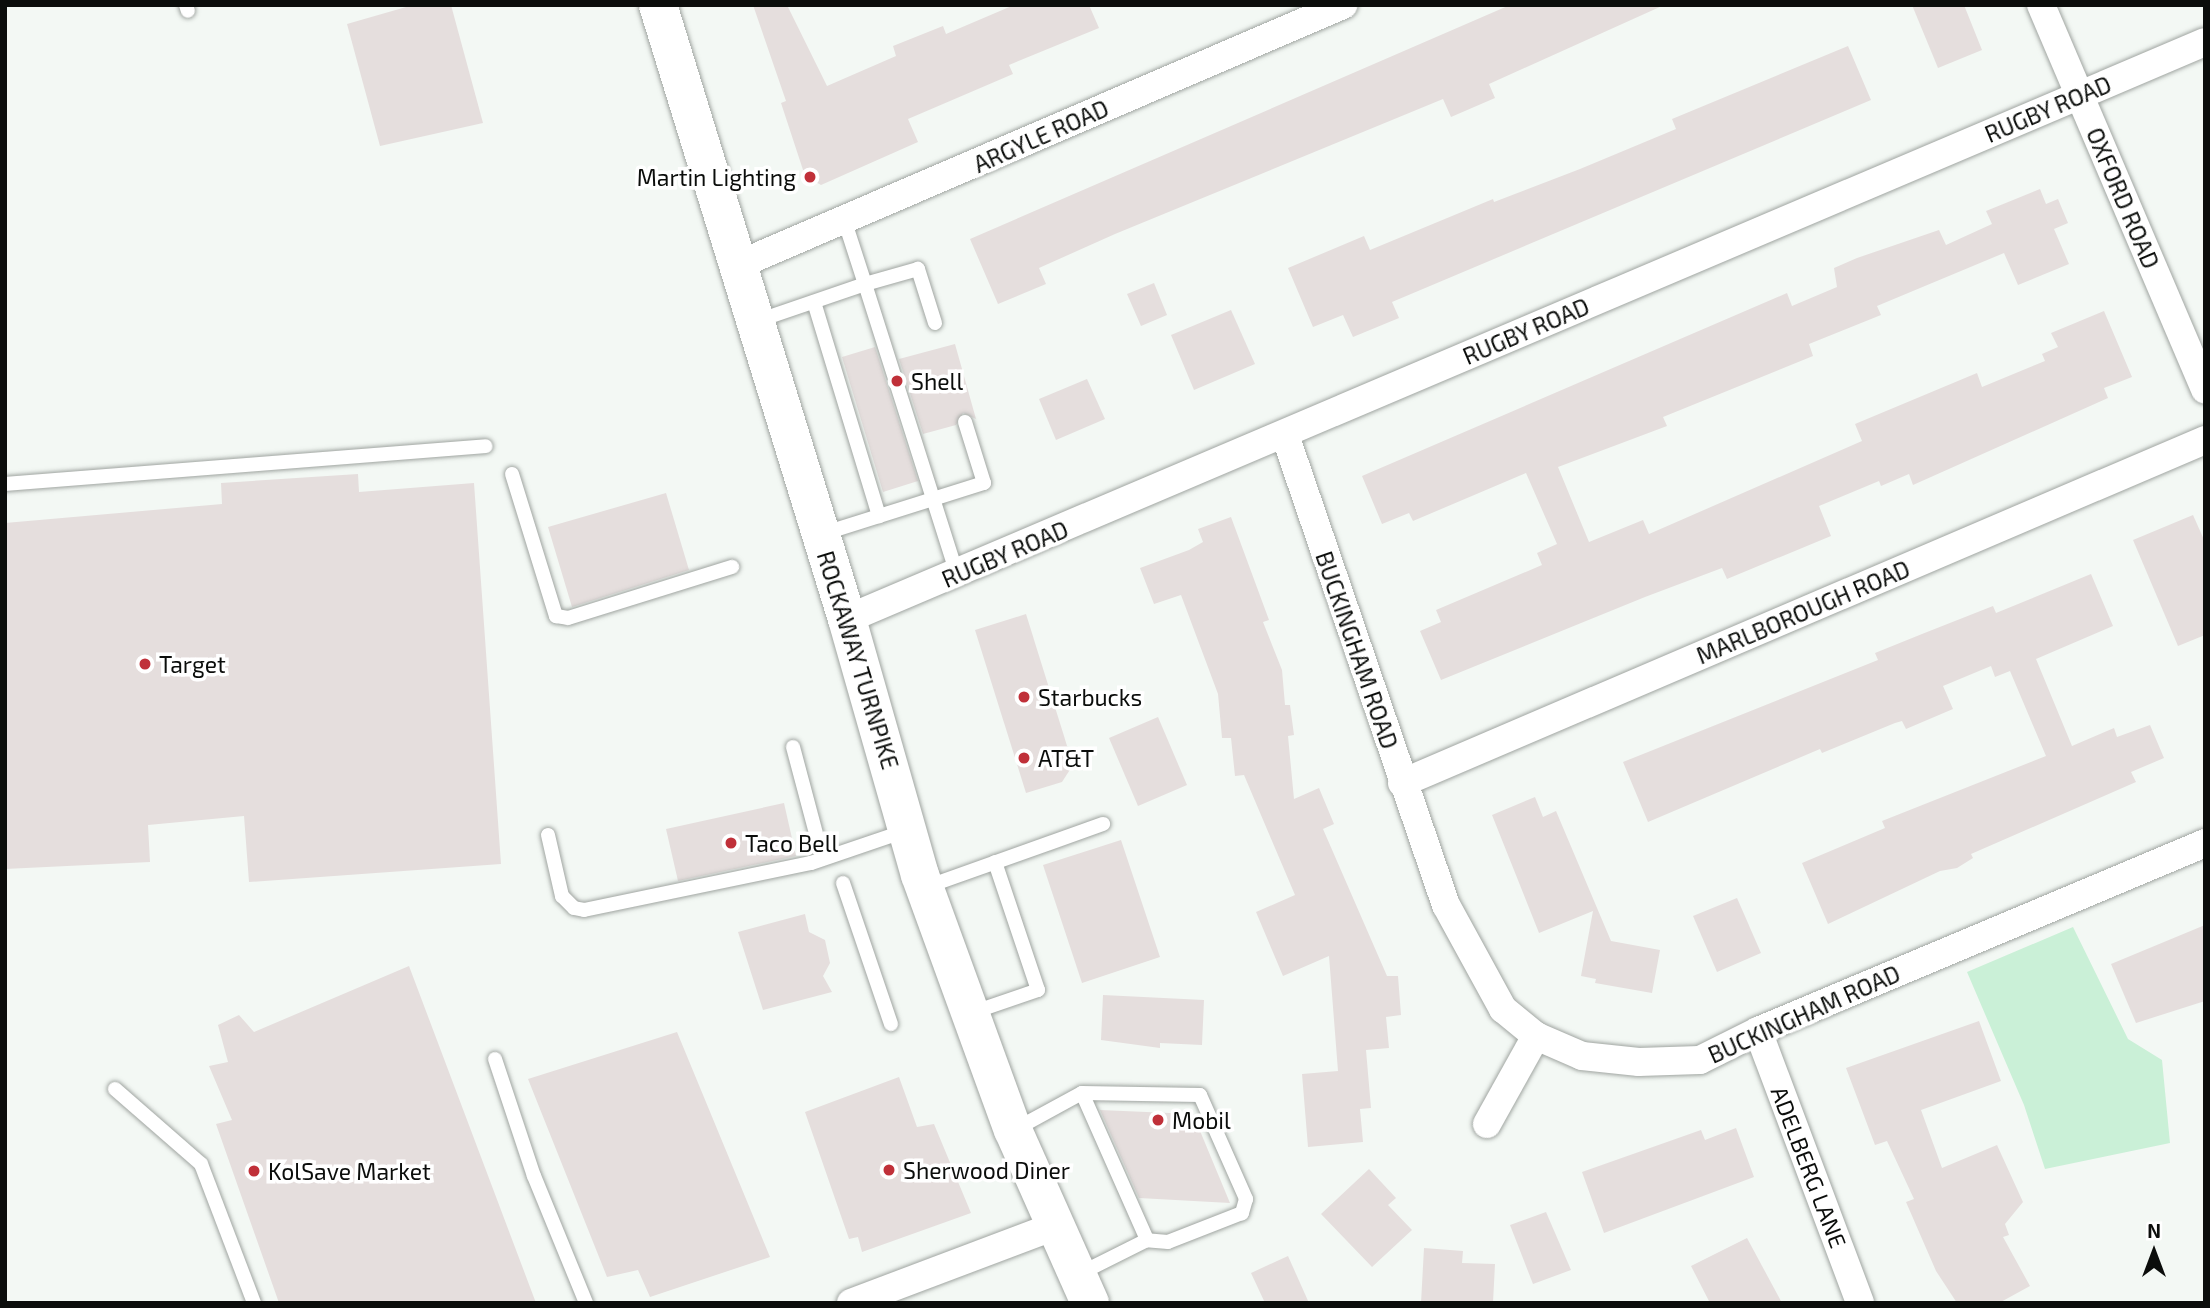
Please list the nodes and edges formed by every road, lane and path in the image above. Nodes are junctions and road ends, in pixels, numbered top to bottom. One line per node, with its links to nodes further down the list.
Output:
1 (658, 5): 7 (main road, ROCKAWAY TURNPIKE)
2 (1343, 5): 6 (street, ARGYLE ROAD)
3 (2041, 5): 5 (street, OXFORD ROAD)
4 (2205, 42): 5 (street, RUGBY ROAD)
5 (2079, 96): 12 (street, OXFORD ROAD); 14 (street, RUGBY ROAD)
6 (844, 219): 7 (street, ARGYLE ROAD); 8 (lane)
7 (738, 265): 10 (main road, ROCKAWAY TURNPIKE)
8 (865, 284): 9 (lane); 11 (lane); 19 (lane)
9 (814, 302): 10 (lane); 20 (lane)
10 (755, 321): 21 (main road, ROCKAWAY TURNPIKE)
11 (935, 323)
12 (2205, 390)
13 (965, 422): 19 (lane)
14 (1285, 435): 23 (street, RUGBY ROAD); 26 (street, BUCKINGHAM ROAD)
15 (2205, 440): 26 (street, MARLBOROUGH ROAD)
16 (486, 446): 18 (lane)
17 (512, 474): 22 (lane)
18 (5, 484)
19 (933, 500): 20 (lane); 23 (lane)
20 (878, 516): 21 (lane)
21 (821, 535): 24 (main road, ROCKAWAY TURNPIKE)
22 (732, 567)
23 (957, 573): 24 (street, RUGBY ROAD)
24 (847, 619): 28 (main road, ROCKAWAY TURNPIKE)
25 (793, 747): 31 (lane)
26 (1402, 783): 38 (street, BUCKINGHAM ROAD)
27 (1103, 824): 32 (lane)
28 (909, 830): 31 (lane); 34 (main road, ROCKAWAY TURNPIKE)
29 (548, 835): 31 (lane)
30 (2205, 843): 37 (street, BUCKINGHAM ROAD)
31 (822, 856)
32 (995, 862): 34 (lane); 35 (lane)
33 (843, 883): 36 (lane)
34 (925, 888): 35 (main road, ROCKAWAY TURNPIKE)
35 (970, 1013): 43 (main road, ROCKAWAY TURNPIKE)
36 (891, 1024)
37 (1758, 1031): 38 (street, BUCKINGHAM ROAD); 50 (street, ADELBERG LANE)
38 (1535, 1037): 42 (street)
39 (495, 1059): 48 (lane)
40 (115, 1089): 47 (lane)
41 (1083, 1093): 43 (lane); 45 (lane); 45 (lane)
42 (1487, 1124)
43 (1013, 1130): 44 (main road, ROCKAWAY TURNPIKE)
44 (1052, 1227): 46 (main road, ROCKAWAY TURNPIKE); 49 (street)
45 (1147, 1240): 46 (lane)
46 (1083, 1289)
47 (254, 1303)
48 (586, 1303)
49 (851, 1303)
50 (1860, 1303)

